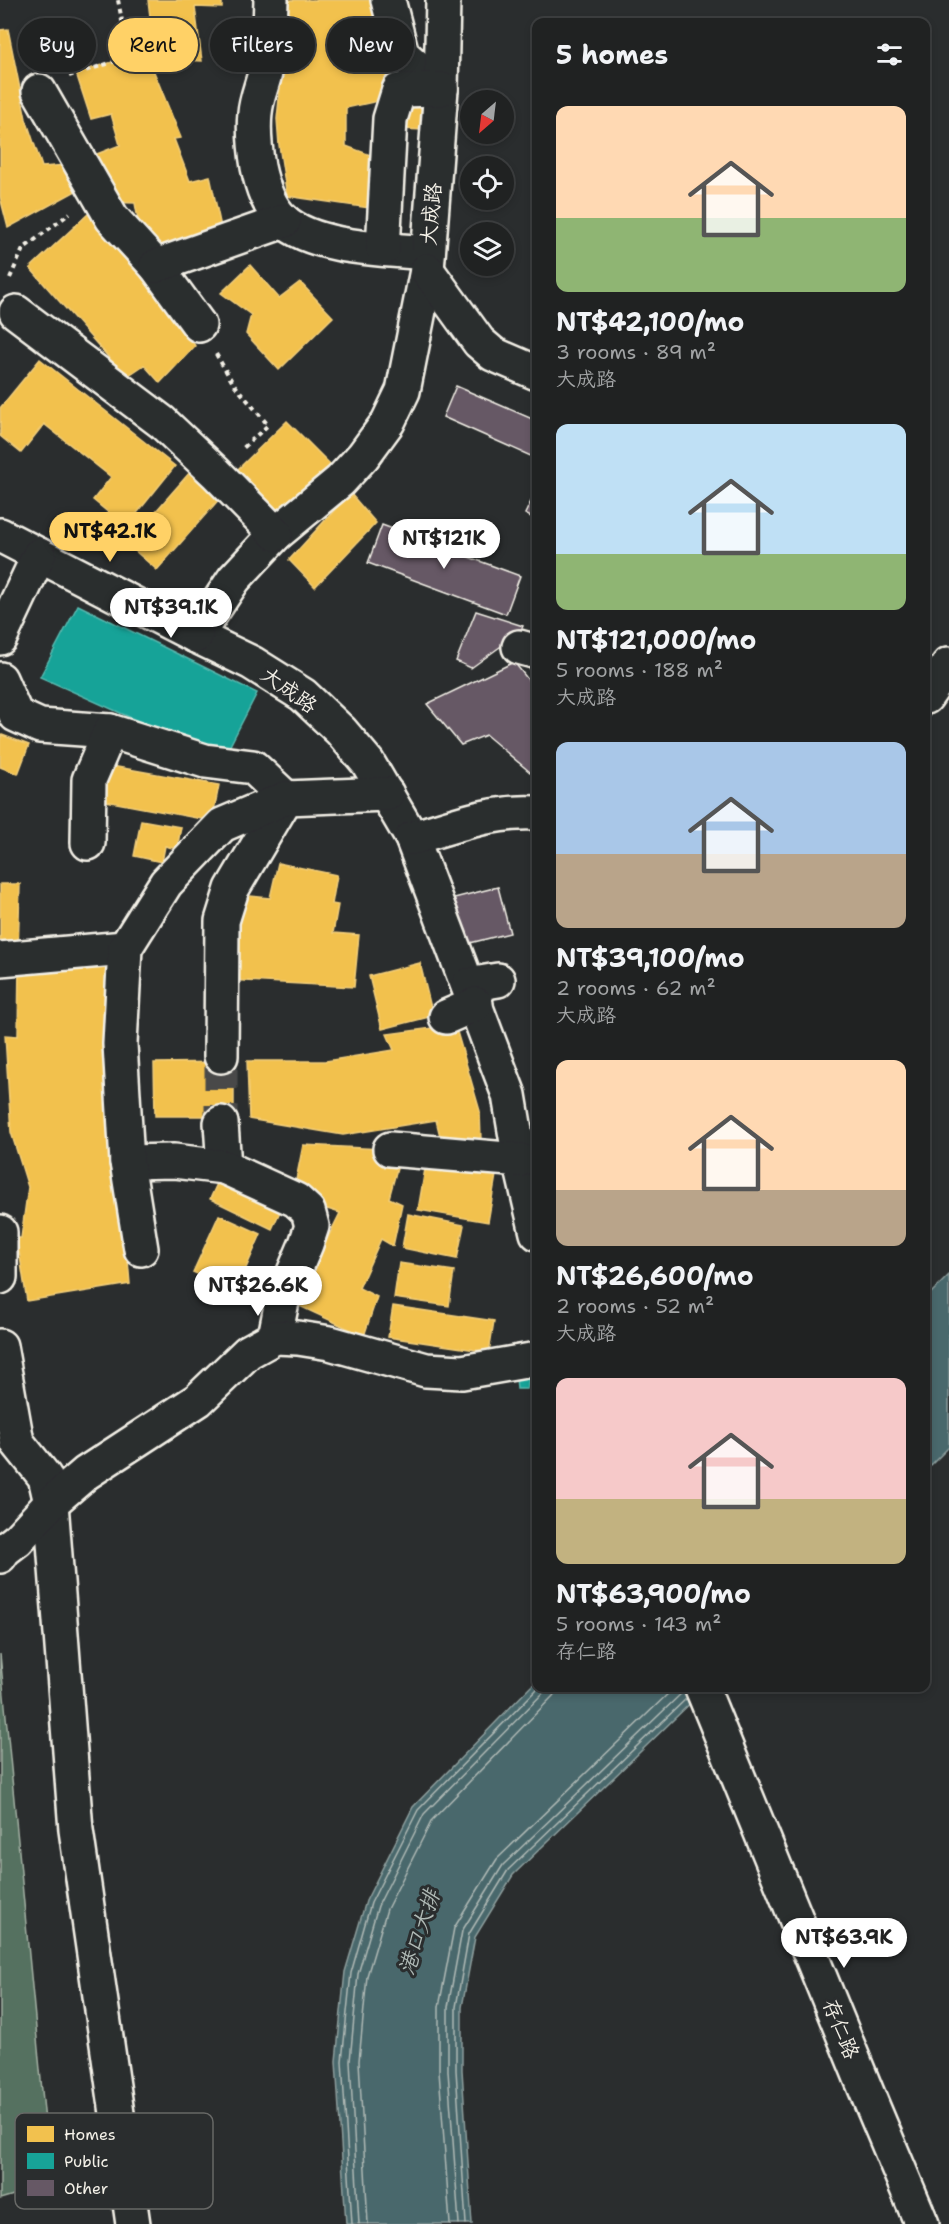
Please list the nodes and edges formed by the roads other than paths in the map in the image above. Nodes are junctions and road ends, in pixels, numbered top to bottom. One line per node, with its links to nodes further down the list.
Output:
1 (270, 0): 6 (street)
2 (388, 0): 4 (street)
3 (443, 0): 4 (street, 大成路)
4 (441, 89): 7 (street); 8 (street, 大成路)
5 (39, 91): 9 (street)
6 (284, 221): 7 (street); 9 (street)
7 (383, 249): 8 (street)
8 (427, 262): 12 (street); 13 (street, 大成路)
9 (156, 266): 11 (street)
10 (16, 312): 13 (street)
11 (199, 325)
12 (532, 371)
13 (276, 534): 16 (street, 大成路)
14 (0, 535): 15 (street)
15 (39, 555): 16 (street); 17 (street)
16 (196, 636): 22 (street, 大成路)
17 (0, 638)
18 (949, 664): 20 (street)
19 (0, 679): 21 (street)
20 (930, 691)
21 (110, 730): 23 (street); 26 (street)
22 (387, 794): 23 (street); 25 (street, 大成路)
23 (286, 798): 27 (street); 31 (street)
24 (532, 813): 25 (street)
25 (412, 838): 29 (street, 大成路)
26 (88, 843)
27 (125, 948): 28 (street); 35 (street)
28 (0, 959)
29 (481, 990): 30 (street); 34 (street, 大成路)
30 (446, 1017)
31 (221, 1056)
32 (221, 1123): 36 (street)
33 (390, 1149): 34 (street)
34 (520, 1160): 37 (street, 大成路)
35 (127, 1162): 36 (street); 39 (street)
36 (224, 1167): 41 (street)
37 (532, 1212)
38 (0, 1232): 40 (street)
39 (141, 1249)
40 (0, 1277)
41 (274, 1337): 43 (street); 44 (street)
42 (0, 1346): 44 (street)
43 (532, 1360)
44 (51, 1503): 45 (street); 47 (street)
45 (0, 1556)
46 (704, 1692): 50 (street, 存仁路)
47 (117, 2113)
48 (131, 2209): 49 (street)
49 (133, 2224)
50 (922, 2224)

